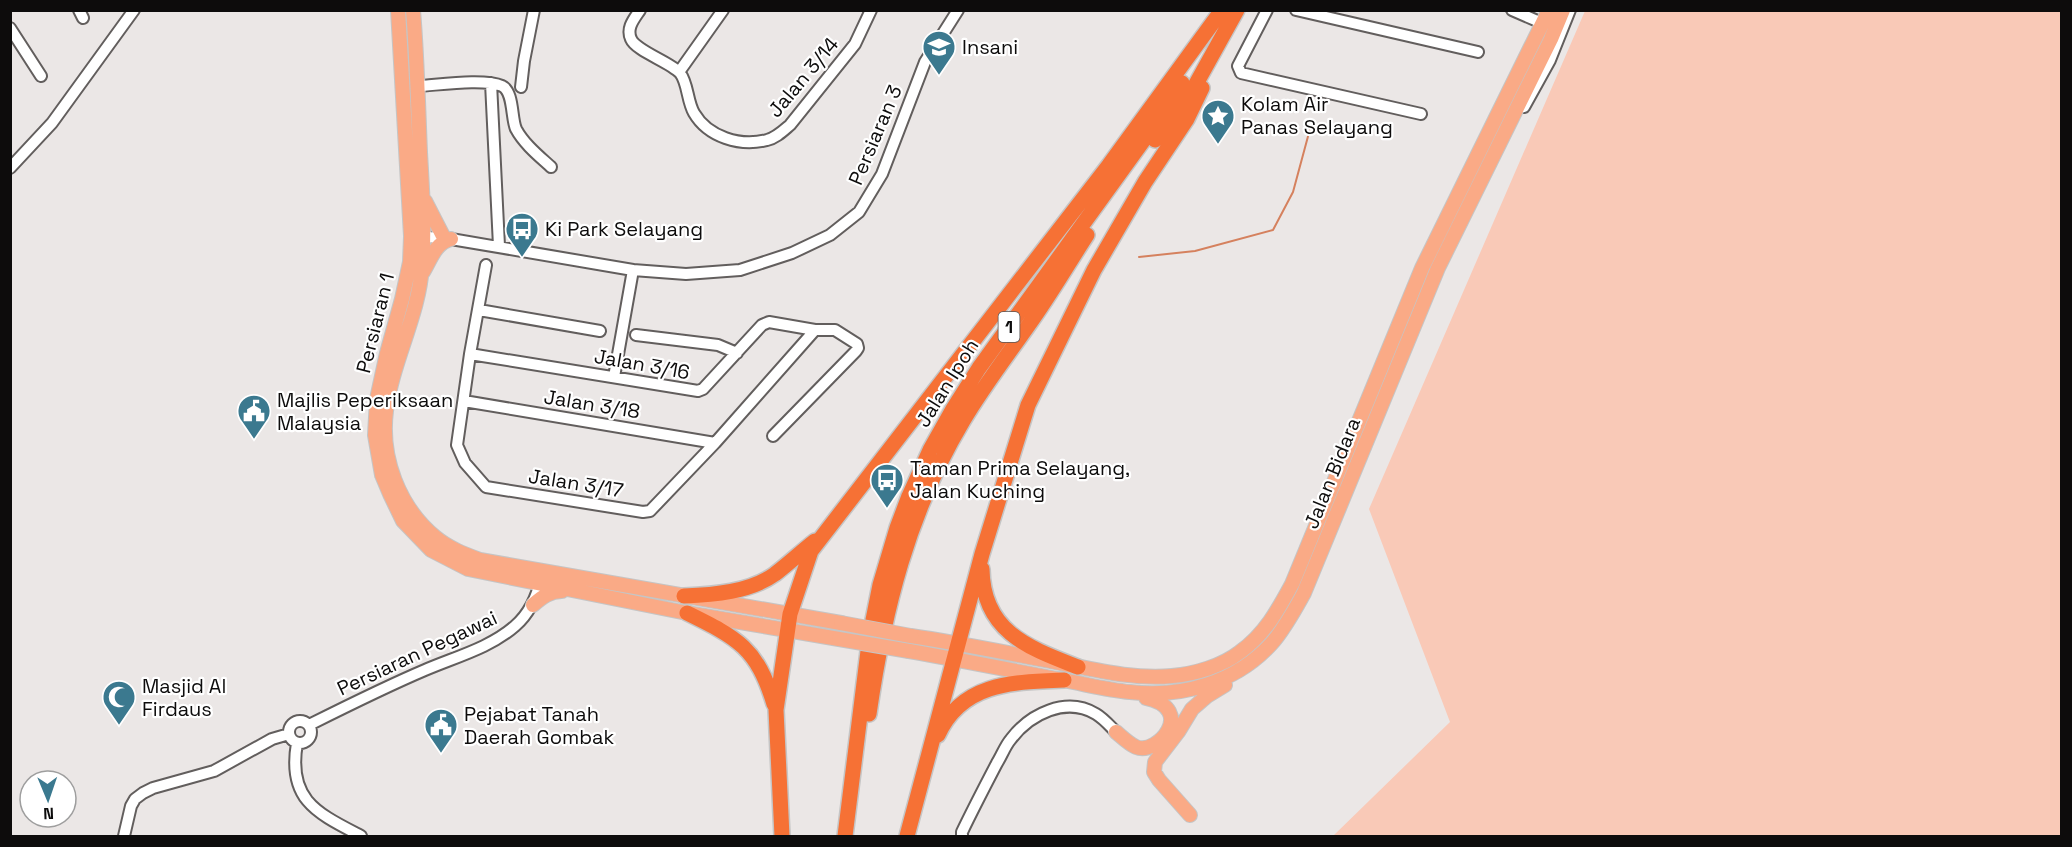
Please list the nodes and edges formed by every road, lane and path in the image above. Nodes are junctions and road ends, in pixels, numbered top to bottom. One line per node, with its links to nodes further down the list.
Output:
1 (134, 10): 30 (street)
2 (398, 10): 32 (main road, Persiaran 1)
3 (413, 10): 25 (main road, Persiaran 1)
4 (534, 10): 26 (street)
5 (640, 10): 22 (street)
6 (723, 10): 22 (street)
7 (871, 10): 22 (street, Jalan 3/14)
8 (958, 10): 36 (street, Persiaran 3)
9 (1223, 10): 48 (highway); 76 (highway, Jalan Ipoh / 1)
10 (1237, 10): 20 (highway, Jalan Ipoh / 1)
11 (1267, 10): 27 (street)
12 (1296, 10): 21 (street)
13 (1512, 10): 18 (street)
14 (1549, 10): 18 (main road, Jalan Bidara)
15 (1558, 10): 18 (main road)
16 (1563, 10): 28 (main road, Jalan Bidara)
17 (1570, 10): 28 (street)
18 (1542, 23): 62 (main road, Jalan Bidara)
19 (10, 28): 23 (street)
20 (1219, 44): 49 (highway); 77 (highway, Jalan Ipoh / 1)
21 (1478, 52)
22 (679, 72)
23 (41, 76)
24 (490, 83): 25 (street); 29 (street); 34 (street)
25 (417, 86): 31 (main road, Persiaran 1)
26 (521, 87)
27 (1421, 114)
28 (1501, 141): 52 (main road, Jalan Bidara)
29 (551, 167)
30 (10, 168)
31 (422, 197): 32 (main road, Persiaran 1); 33 (main road)
32 (417, 236): 33 (street, Persiaran 3); 37 (main road, Persiaran 1); 50 (main road, Persiaran 1)
33 (448, 238): 34 (street, Persiaran 3); 37 (main road)
34 (499, 246): 36 (street, Persiaran 3)
35 (486, 265): 38 (street, Jalan 3/17)
36 (633, 270): 44 (street)
37 (421, 276): 50 (main road, Persiaran 1)
38 (479, 310): 40 (street); 43 (street, Jalan 3/17)
39 (815, 330): 42 (street, Jalan 3/16); 46 (street); 47 (street, Jalan 3/17)
40 (600, 331)
41 (636, 335): 42 (street)
42 (737, 353): 44 (street, Jalan 3/16)
43 (470, 354): 44 (street, Jalan 3/16); 45 (street, Jalan 3/17)
44 (614, 377)
45 (464, 401): 47 (street, Jalan 3/18); 47 (street, Jalan 3/17)
46 (773, 436)
47 (715, 443)
48 (820, 538): 53 (highway); 56 (highway)
49 (982, 554): 60 (highway); 62 (highway)
50 (541, 577): 51 (main road, Persiaran 1); 53 (main road, Persiaran 1); 54 (street, Persiaran Pegawai)
51 (573, 590): 54 (main road); 55 (main road, Persiaran 1)
52 (1304, 593): 64 (main road, Jalan Bidara); 70 (main road)
53 (684, 596): 56 (main road, Persiaran 1)
54 (533, 605): 66 (street, Persiaran Pegawai)
55 (687, 613): 58 (main road, Persiaran 1); 65 (highway)
56 (789, 614): 57 (main road, Persiaran 1); 58 (highway)
57 (841, 623): 60 (main road, Jalan Bidara, bridge)
58 (787, 631): 59 (main road, Persiaran 1); 65 (highway)
59 (839, 639): 61 (main road, Jalan Bidara, bridge)
60 (958, 643): 61 (highway); 62 (main road, Jalan Bidara)
61 (954, 658): 63 (main road, Jalan Bidara); 71 (highway)
62 (1078, 667)
63 (1064, 680): 64 (main road, Jalan Bidara); 71 (highway)
64 (1105, 688): 67 (main road)
65 (776, 710): 75 (highway)
66 (309, 726): 68 (street); 69 (street)
67 (1116, 732): 70 (main road); 79 (street)
68 (289, 734): 69 (street); 73 (street)
69 (297, 743): 74 (street)
70 (1169, 744): 72 (main road)
71 (920, 781): 78 (highway)
72 (1190, 815)
73 (124, 837)
74 (361, 837)
75 (782, 837)
76 (844, 837)
77 (855, 837)
78 (907, 837)
79 (962, 837)

